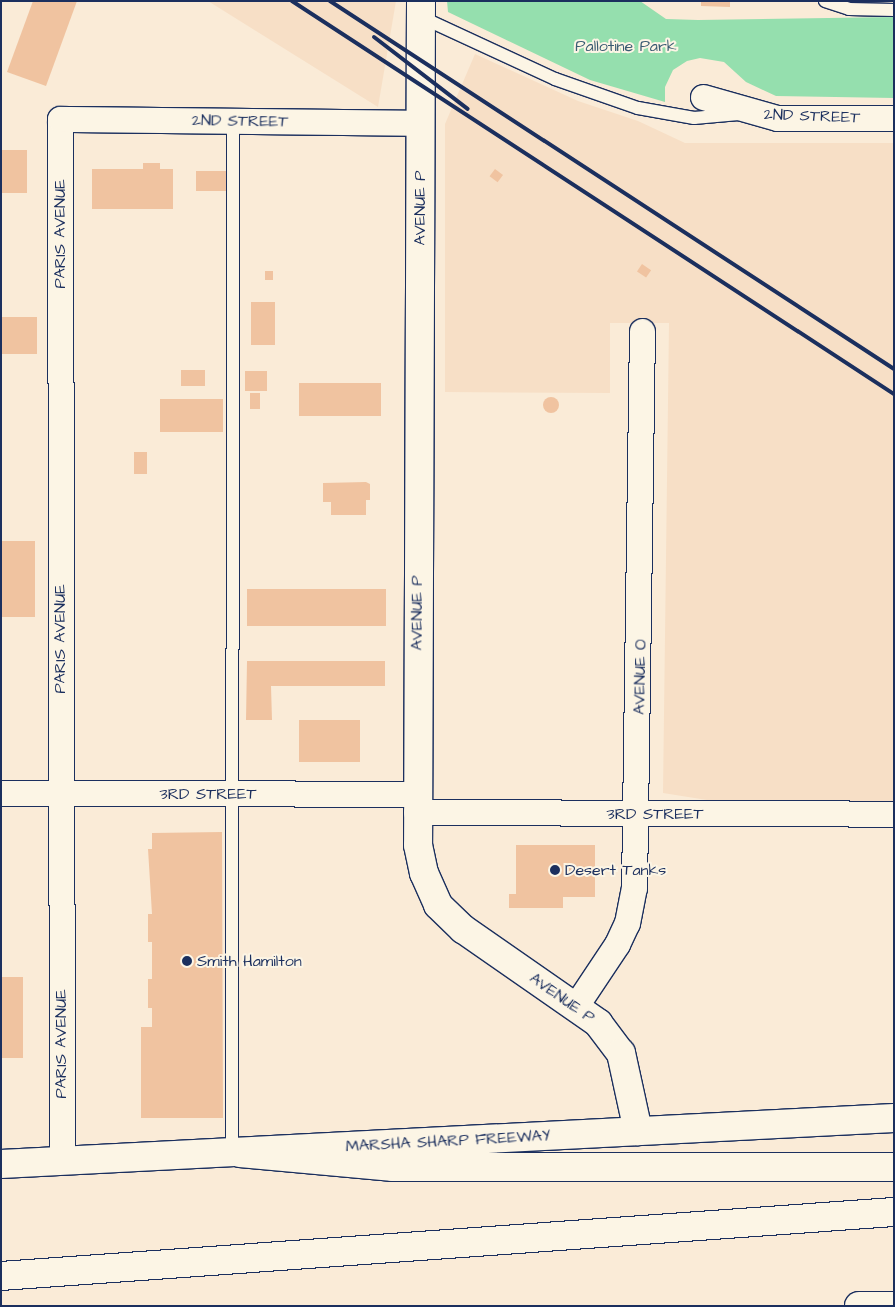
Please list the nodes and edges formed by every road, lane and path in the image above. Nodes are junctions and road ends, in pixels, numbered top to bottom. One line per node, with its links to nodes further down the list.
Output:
1 (825, 1): 3 (lane)
2 (421, 9): 5 (lane); 9 (main road, AVENUE P)
3 (894, 10)
4 (703, 97): 5 (street, 2ND STREET)
5 (752, 113): 6 (street, 2ND STREET)
6 (894, 118)
7 (60, 119): 8 (street, 2ND STREET); 12 (street, PARIS AVENUE)
8 (233, 121): 9 (street, 2ND STREET); 13 (lane)
9 (421, 123): 14 (main road, AVENUE P)
10 (642, 331): 15 (street, AVENUE O)
11 (1, 793): 12 (street, 3RD STREET)
12 (60, 793): 13 (street, 3RD STREET); 21 (street, PARIS AVENUE)
13 (234, 794): 14 (street, 3RD STREET); 20 (lane)
14 (416, 803): 15 (street, 3RD STREET); 17 (main road, AVENUE P)
15 (637, 814): 16 (street, 3RD STREET); 17 (street, AVENUE O)
16 (894, 814)
17 (575, 1007): 19 (main road, AVENUE P)
18 (894, 1118): 19 (main road, MARSHA SHARP FREEWAY)
19 (638, 1131): 20 (main road, MARSHA SHARP FREEWAY)
20 (236, 1153): 21 (main road, MARSHA SHARP FREEWAY); 23 (main road)
21 (62, 1160): 22 (main road, MARSHA SHARP FREEWAY)
22 (1, 1164)
23 (894, 1167)
24 (894, 1212): 25 (main road)
25 (1, 1276)
26 (859, 1306): 27 (main road)
27 (894, 1306)

